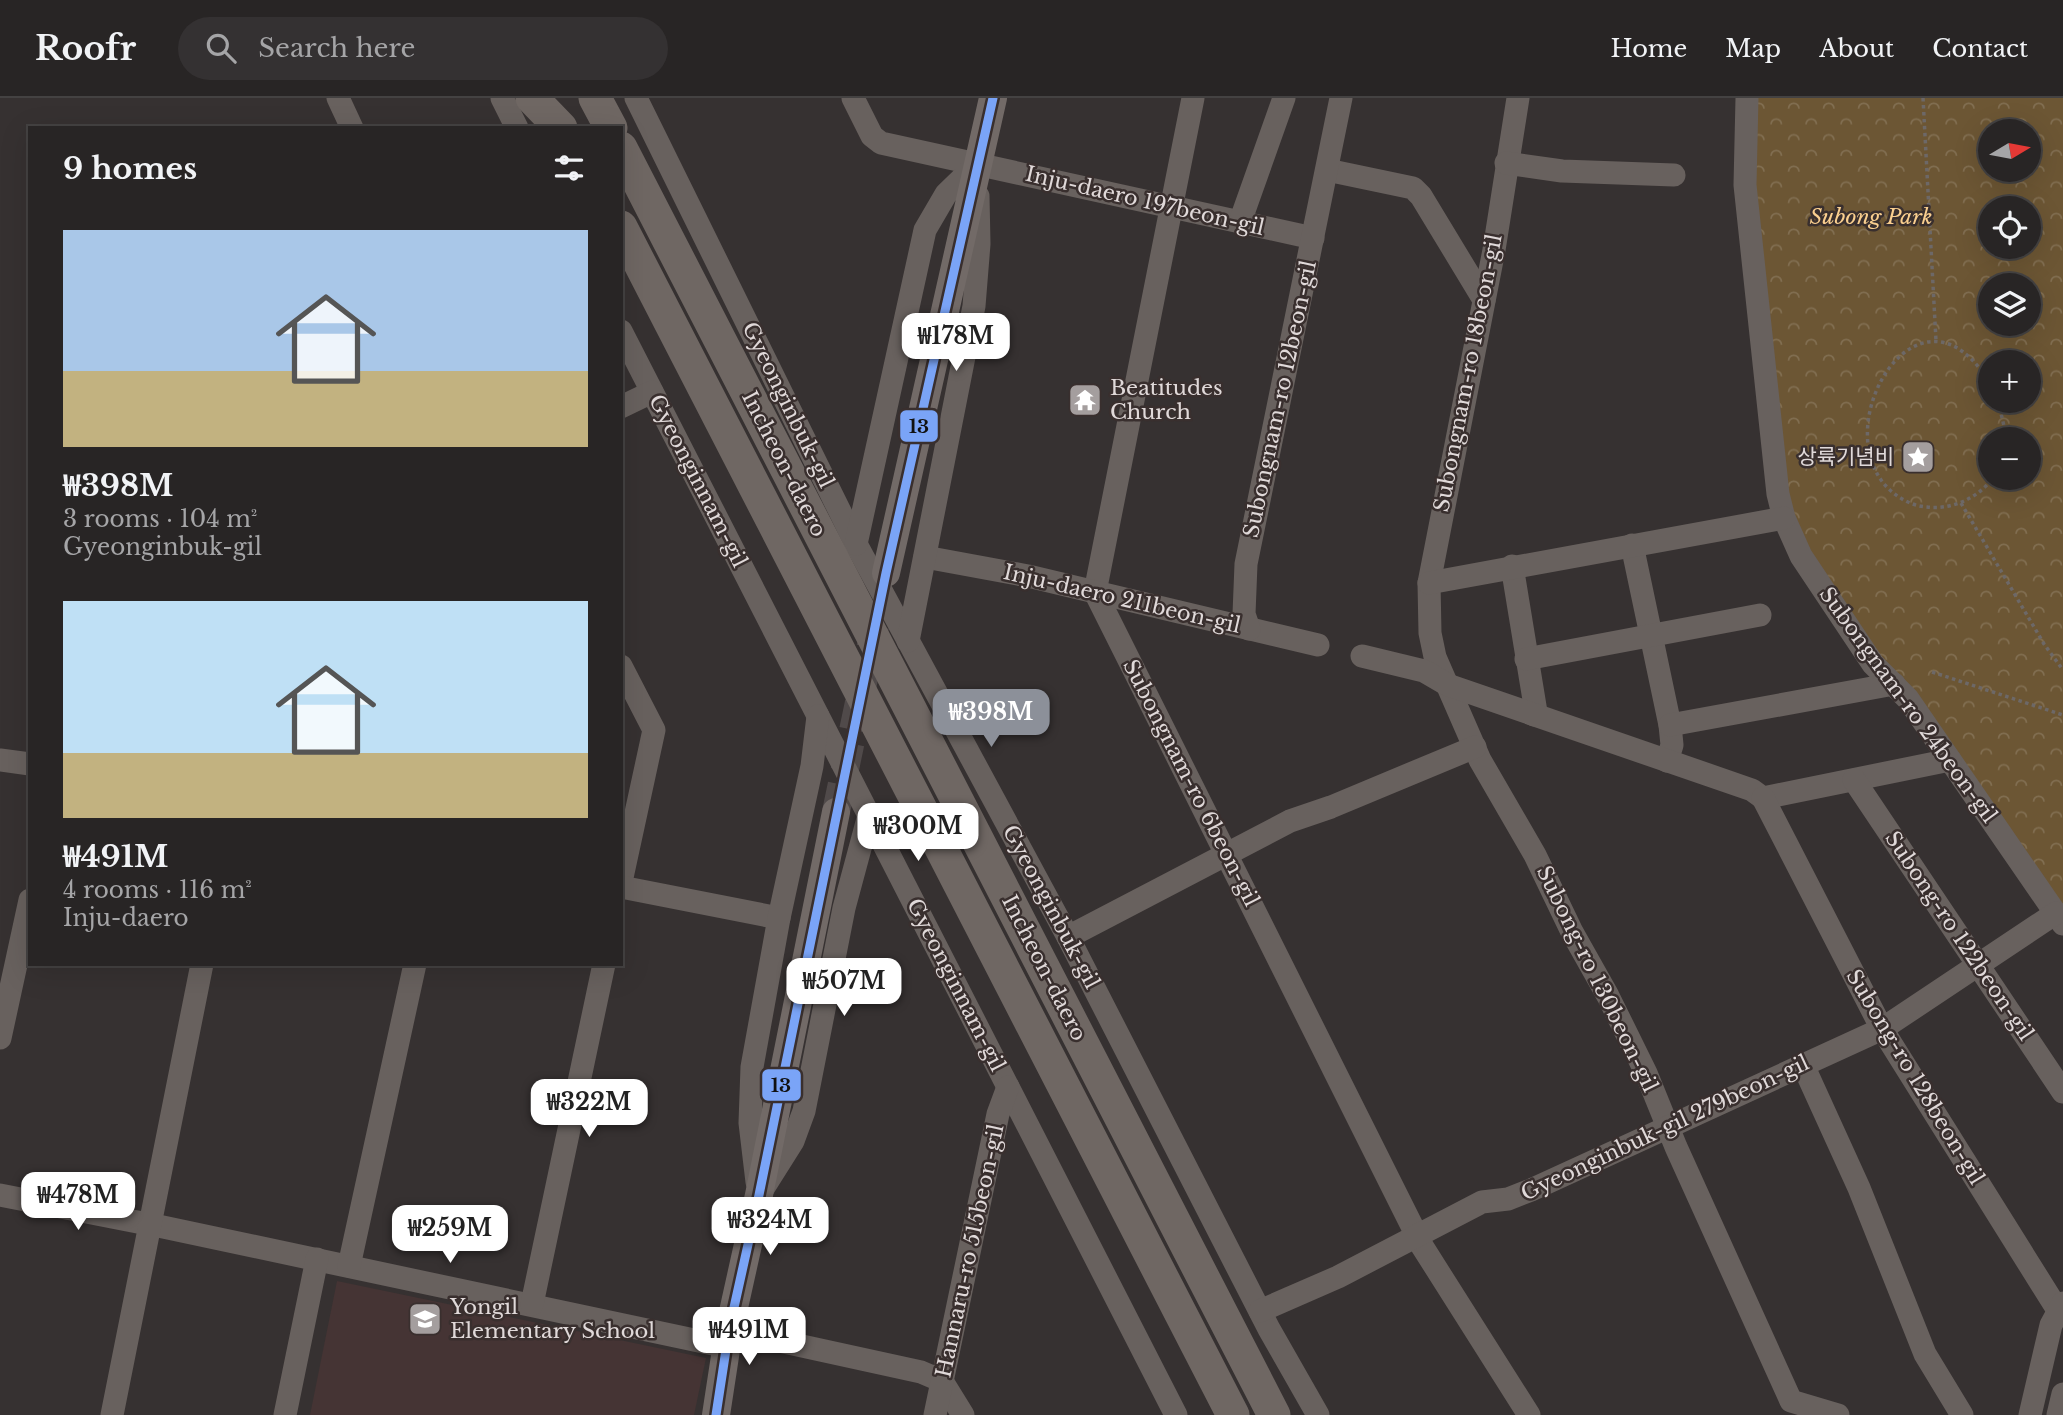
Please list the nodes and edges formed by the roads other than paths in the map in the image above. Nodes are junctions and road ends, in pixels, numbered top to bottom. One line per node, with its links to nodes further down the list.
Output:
1 (338, 98): 14 (street)
2 (502, 98): 15 (street)
3 (532, 98): 16 (highway)
4 (555, 98): 17 (highway)
5 (595, 98): 18 (highway)
6 (636, 98): 33 (street, Gyeonginbuk-gil)
7 (853, 98): 20 (street, Inju-daero 197beon-gil)
8 (993, 98): 20 (main road)
9 (1193, 98): 24 (street)
10 (1284, 98): 25 (street)
11 (1341, 98): 22 (street, Subongnam-ro 12beon-gil)
12 (1518, 98): 21 (street, Subongnam-ro 18beon-gil)
13 (1747, 98): 32 (street, Subongnam-ro 24beon-gil)
14 (351, 126)
15 (516, 126)
16 (559, 126)
17 (569, 126)
18 (610, 126)
19 (623, 152): 98 (highway, Incheon-daero)
20 (978, 163): 24 (street, Inju-daero 197beon-gil); 33 (street); 35 (street); 37 (main road)
21 (1506, 163): 23 (street); 28 (street, Subongnam-ro 18beon-gil)
22 (1327, 170): 27 (street, Subongnam-ro 12beon-gil); 28 (street)
23 (1674, 174)
24 (1171, 207): 25 (street, Inju-daero 197beon-gil); 39 (street)
25 (1240, 222): 27 (street, Inju-daero 197beon-gil)
26 (623, 232): 97 (highway, Incheon-daero)
27 (1313, 238): 41 (street, Subongnam-ro 12beon-gil)
28 (1484, 300): 38 (street, Subongnam-ro 18beon-gil)
29 (623, 335): 30 (street, Gyeonginnam-gil)
30 (652, 392): 31 (street); 51 (street, Gyeonginnam-gil)
31 (623, 406)
32 (1784, 518): 34 (street); 48 (street, Subongnam-ro 24beon-gil)
33 (856, 544): 43 (street, Gyeonginbuk-gil)
34 (1632, 545): 36 (street); 42 (street)
35 (925, 557): 39 (street, Inju-daero 211beon-gil); 43 (street)
36 (1512, 566): 38 (street); 46 (street)
37 (886, 573)
38 (1429, 583): 49 (street, Subongnam-ro 18beon-gil)
39 (1095, 592): 41 (street, Inju-daero 211beon-gil); 62 (street, Subongnam-ro 6beon-gil)
40 (1760, 615): 42 (street)
41 (1249, 629): 44 (street, Inju-daero 211beon-gil)
42 (1651, 635): 46 (street); 52 (street)
43 (908, 641): 68 (street, Gyeonginbuk-gil)
44 (1318, 645)
45 (1362, 656): 49 (street)
46 (1526, 659): 50 (street)
47 (623, 670): 63 (street)
48 (1894, 684): 52 (street); 55 (street, Subongnam-ro 24beon-gil)
49 (1448, 685): 50 (street); 53 (street, Subong-ro 130beon-gil)
50 (1534, 715): 56 (street)
51 (818, 716): 61 (street, Gyeonginnam-gil); 66 (street)
52 (1670, 725): 56 (street)
53 (1475, 747): 62 (street); 78 (street, Subong-ro 130beon-gil)
54 (0, 760): 57 (street)
55 (1950, 760): 58 (street); 67 (street, Subongnam-ro 24beon-gil)
56 (1667, 761): 59 (street)
57 (28, 764)
58 (1854, 780): 59 (street); 69 (street, Subong-ro 122beon-gil)
59 (1763, 798): 73 (street, Subong-ro 128beon-gil)
60 (836, 812): 80 (main road)
61 (869, 815): 76 (street, Gyeonginnam-gil); 80 (street)
62 (1226, 853): 68 (street); 82 (street, Subongnam-ro 6beon-gil)
63 (623, 875)
64 (623, 884): 66 (street)
65 (28, 909): 74 (street)
66 (779, 918): 80 (street)
67 (2059, 919): 69 (street, Gyeonginbuk-gil 279beon-gil)
68 (1068, 937): 87 (street, Gyeonginbuk-gil)
69 (1978, 965): 73 (street, Gyeonginbuk-gil 279beon-gil); 77 (street, Subong-ro 122beon-gil)
70 (202, 966): 81 (street)
71 (415, 966): 84 (street)
72 (604, 966): 85 (street)
73 (1882, 1029): 75 (street, Gyeonginbuk-gil 279beon-gil); 86 (street, Subong-ro 128beon-gil)
74 (0, 1038)
75 (1803, 1065): 78 (street, Gyeonginbuk-gil 279beon-gil); 101 (street)
76 (1008, 1087): 89 (street, Hannaru-ro 515beon-gil); 96 (street, Gyeonginnam-gil)
77 (2063, 1092)
78 (1668, 1127): 82 (street, Gyeonginbuk-gil 279beon-gil); 90 (street, Subong-ro 130beon-gil)
79 (0, 1195): 81 (street)
80 (759, 1195): 88 (main road)
81 (157, 1226): 83 (street); 91 (street)
82 (1417, 1236): 87 (street, Gyeonginbuk-gil 279beon-gil); 100 (street, Subongnam-ro 6beon-gil)
83 (317, 1259): 84 (street); 92 (street)
84 (349, 1266): 85 (street)
85 (532, 1304): 88 (street)
86 (2061, 1307): 102 (street)
87 (1260, 1311): 99 (street, Gyeonginbuk-gil)
88 (728, 1339): 89 (street); 93 (main road)
89 (942, 1381): 94 (street, Hannaru-ro 515beon-gil); 95 (street)
90 (1830, 1413)
91 (112, 1415)
92 (285, 1415)
93 (716, 1415)
94 (935, 1415)
95 (963, 1415)
96 (1176, 1415)
97 (1233, 1415)
98 (1274, 1415)
99 (1318, 1415)
100 (1530, 1415)
101 (1962, 1415)
102 (2030, 1415)

